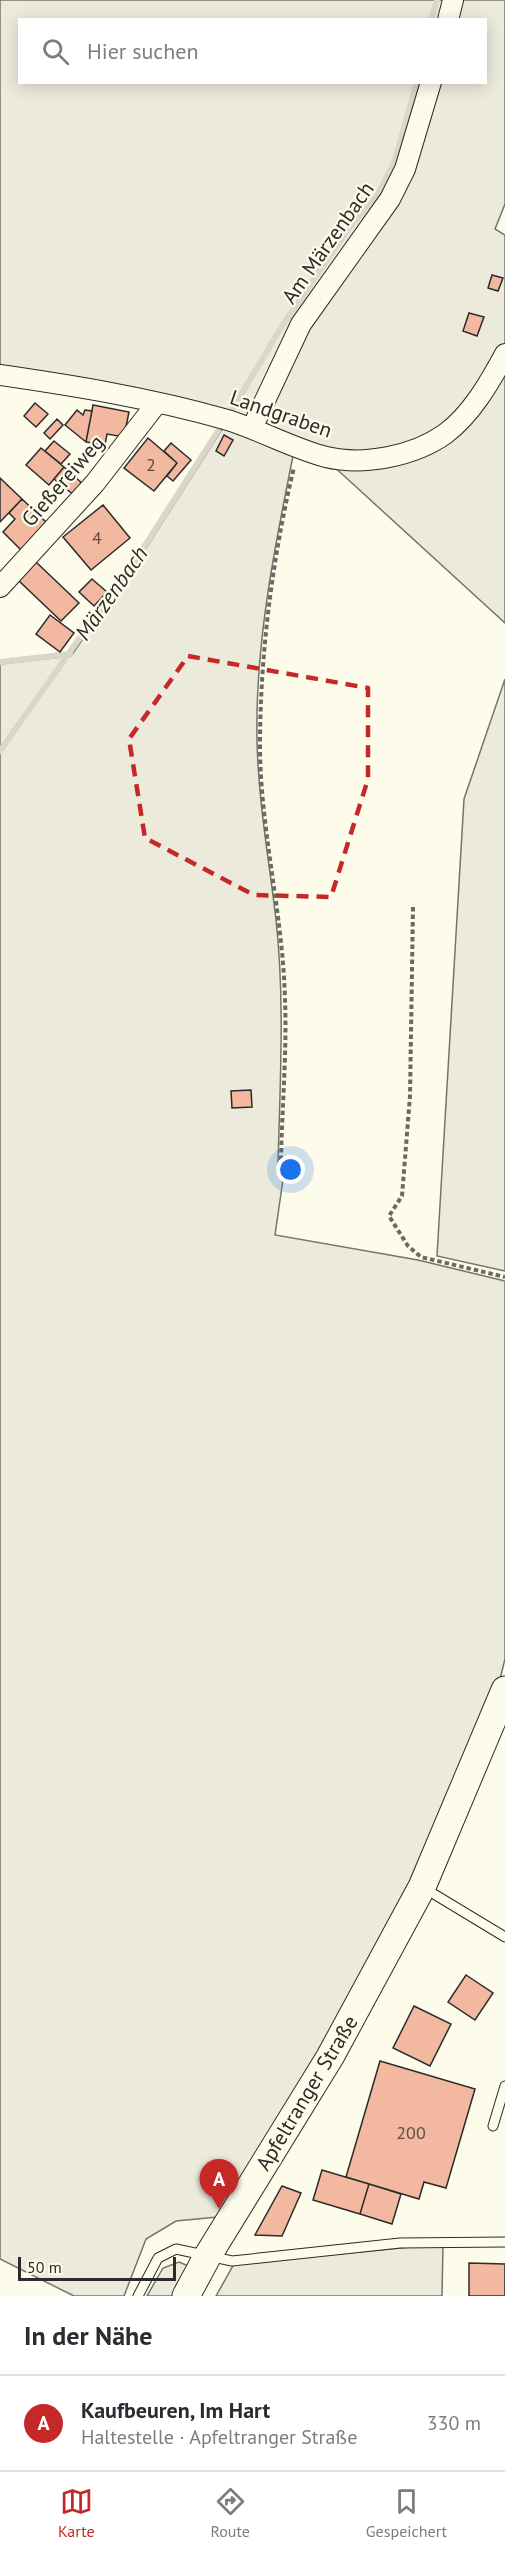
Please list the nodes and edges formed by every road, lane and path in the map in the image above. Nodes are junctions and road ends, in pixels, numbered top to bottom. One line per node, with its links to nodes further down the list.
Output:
1 (453, 0): 2 (street)
2 (448, 18)
3 (430, 84): 7 (street, Am Märzenbach)
4 (505, 354): 8 (street, Landgraben)
5 (0, 375): 6 (street, Landgraben)
6 (157, 403): 7 (street, Landgraben); 9 (street, Gießereiweg)
7 (252, 428): 8 (street, Landgraben)
8 (298, 449): 11 (path)
9 (0, 587)
10 (413, 907): 12 (path)
11 (281, 1160)
12 (505, 1277)
13 (505, 1690): 14 (street, Apfeltranger Straße)
14 (422, 1887): 15 (lane); 19 (street, Apfeltranger Straße)
15 (505, 1937)
16 (505, 2086): 17 (lane)
17 (493, 2126)
18 (505, 2242): 19 (lane)
19 (207, 2257): 20 (lane); 21 (street, Apfeltranger Straße)
20 (138, 2296)
21 (186, 2296)

